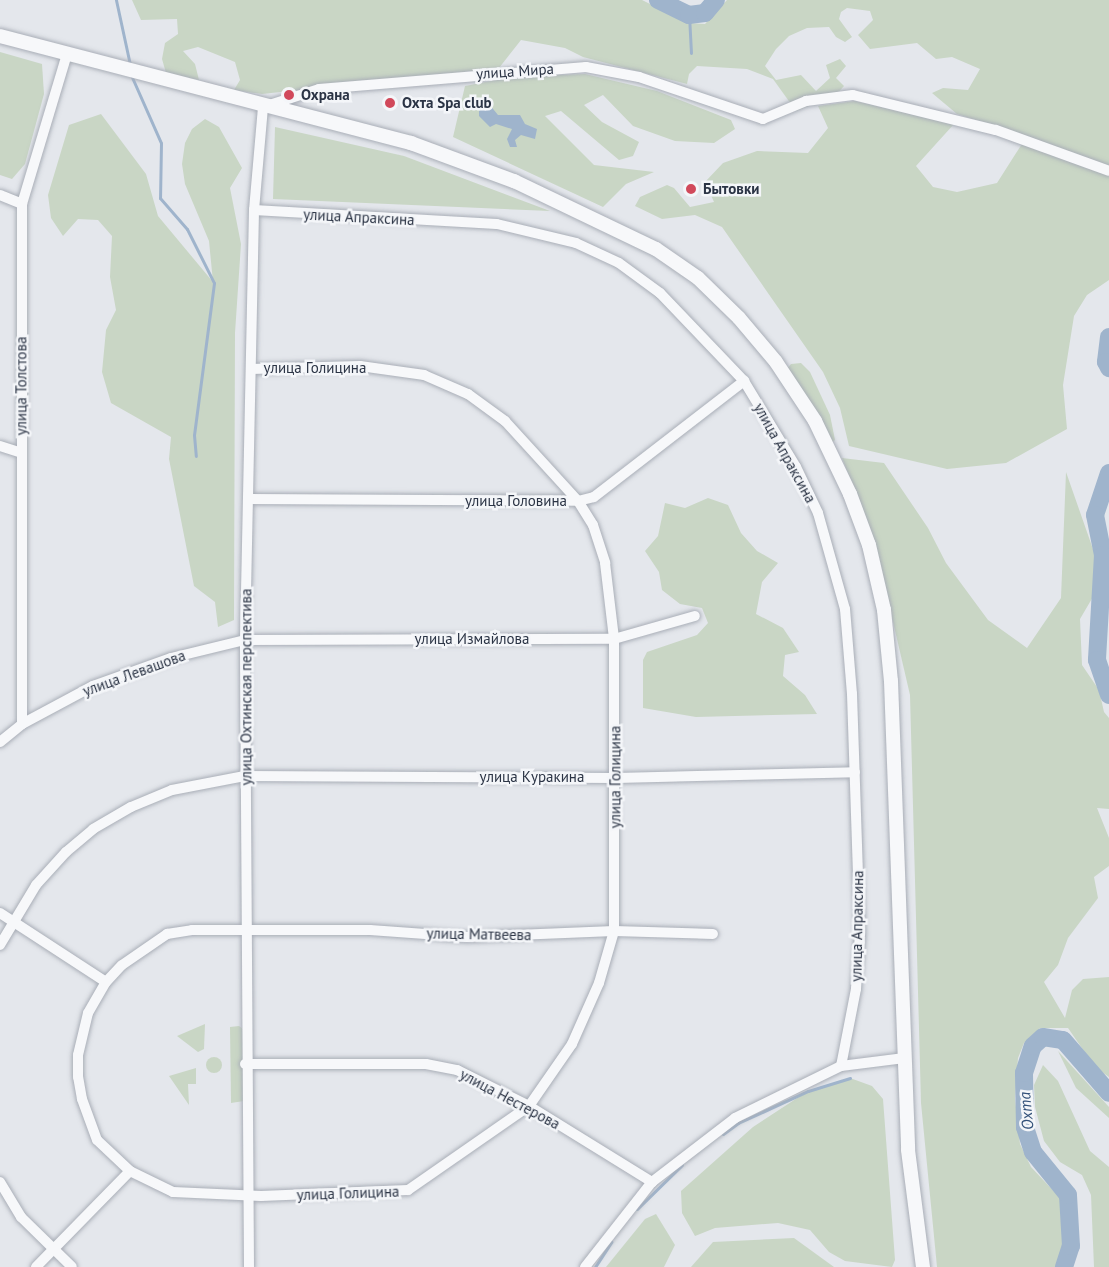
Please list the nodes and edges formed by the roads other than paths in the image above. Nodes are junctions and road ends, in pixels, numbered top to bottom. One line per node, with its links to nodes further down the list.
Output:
1 (0, 36): 2 (street)
2 (67, 54): 3 (street); 6 (street, улица Толстова)
3 (263, 107): 4 (street, улица Мира); 7 (street, улица Охтинская перспектива); 29 (street)
4 (1109, 171)
5 (0, 195): 6 (street)
6 (22, 204): 11 (street, улица Толстова)
7 (254, 210): 8 (street, улица Охтинская перспектива); 9 (street, улица Апраксина)
8 (251, 369): 12 (street, улица Охтинская перспектива); 13 (street, улица Голицина)
9 (744, 381): 13 (street, улица Головина); 19 (street, улица Апраксина)
10 (0, 446): 11 (street)
11 (22, 453): 17 (street, улица Толстова)
12 (248, 499): 13 (street, улица Головина); 16 (street, улица Охтинская перспектива)
13 (578, 501): 15 (street, улица Голицина)
14 (695, 616): 15 (street, улица Измайлова)
15 (614, 639): 16 (street, улица Измайлова); 21 (street, улица Голицина)
16 (245, 640): 17 (street, улица Левашова); 20 (street, улица Охтинская перспектива)
17 (22, 724): 18 (street, улица Левашова)
18 (0, 742)
19 (855, 772): 21 (street, улица Куракина); 31 (street, улица Апраксина)
20 (245, 776): 21 (street, улица Куракина); 23 (street, улица Куракина); 25 (street, улица Охтинская перспектива)
21 (616, 778): 24 (street, улица Голицина)
22 (0, 913): 23 (street)
23 (12, 920): 27 (street, улица Куракина); 28 (street)
24 (614, 931): 25 (street, улица Матвеева); 26 (street, улица Матвеева); 32 (street, улица Голицина)
25 (246, 932): 28 (street, улица Матвеева); 30 (street, улица Охтинская перспектива)
26 (713, 934)
27 (0, 945)
28 (106, 982): 33 (street, улица Голицина)
29 (904, 1058): 31 (street); 42 (street)
30 (245, 1064): 32 (street, улица Нестерова); 36 (street, улица Охтинская перспектива)
31 (841, 1066): 35 (street)
32 (529, 1106): 35 (street, улица Нестерова); 36 (street, улица Голицина)
33 (130, 1171): 36 (street, улица Голицина); 37 (street)
34 (0, 1182): 37 (street)
35 (652, 1182): 41 (street)
36 (248, 1195): 40 (street, улица Охтинская перспектива)
37 (52, 1250): 38 (street); 39 (street)
38 (36, 1267)
39 (72, 1267)
40 (249, 1267)
41 (585, 1267)
42 (922, 1267)

